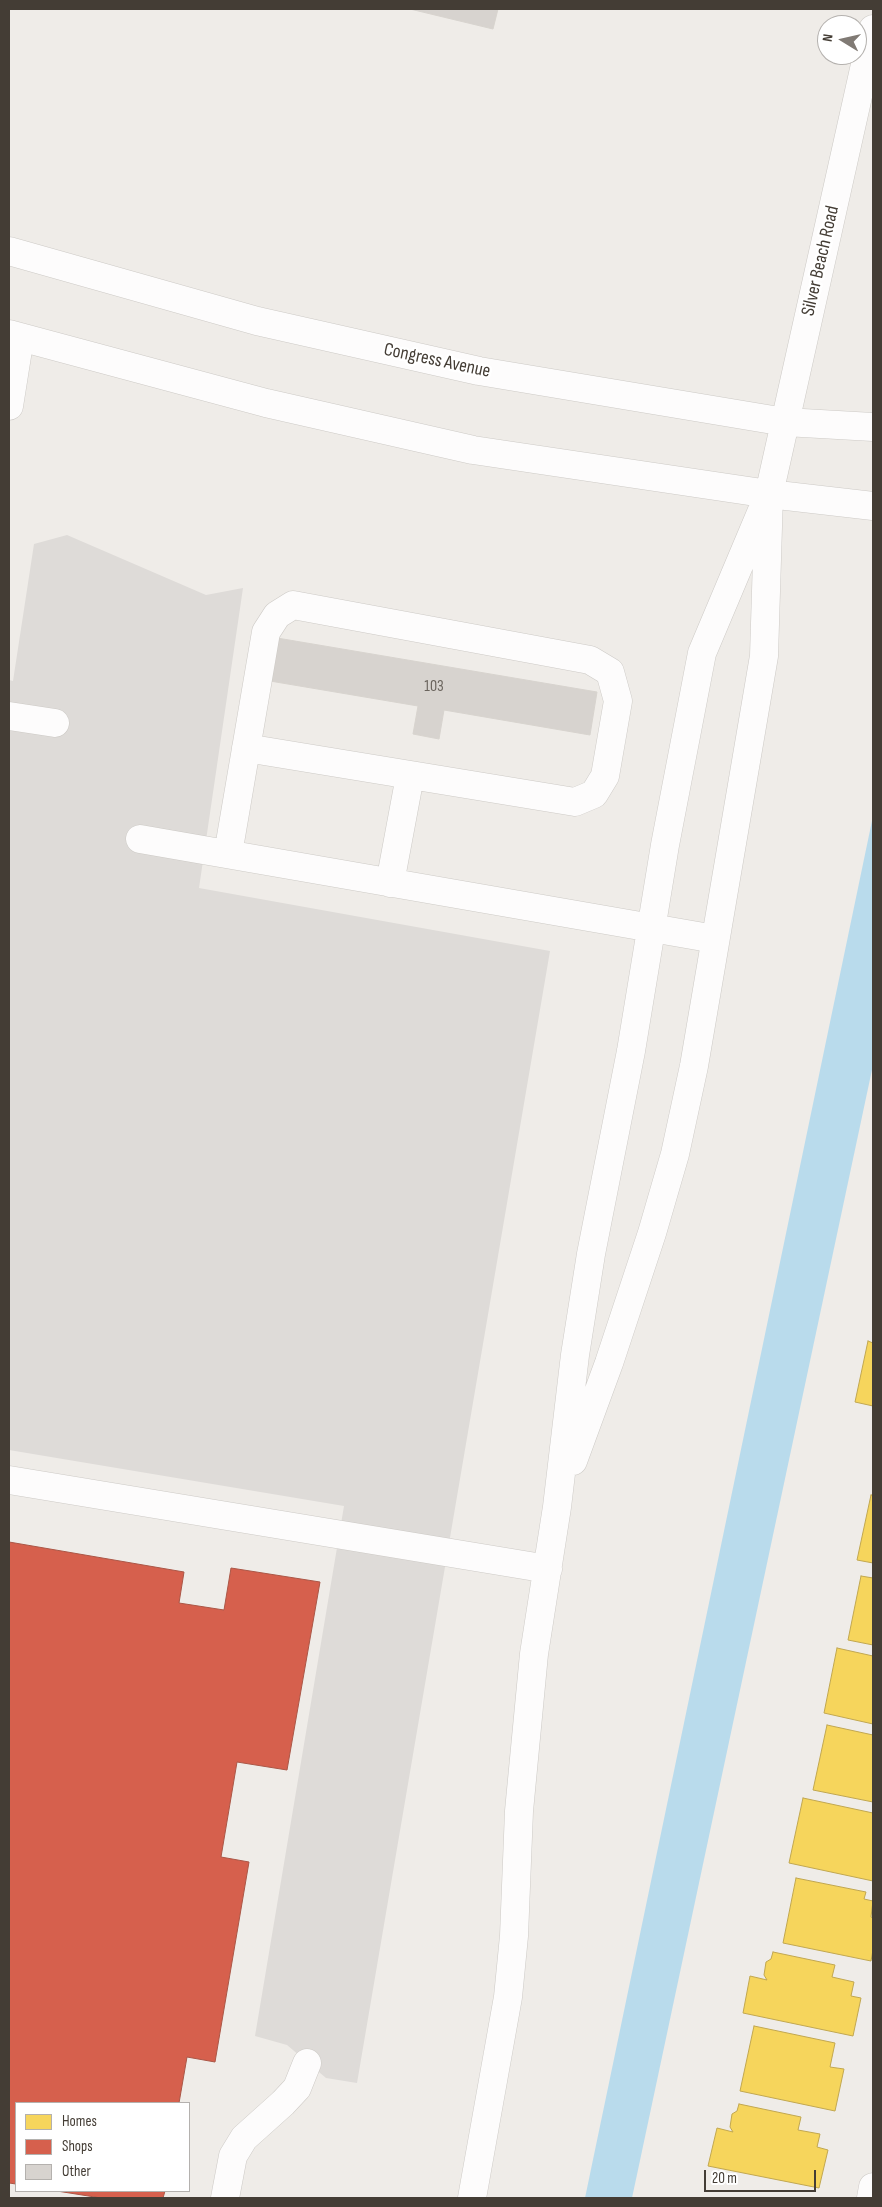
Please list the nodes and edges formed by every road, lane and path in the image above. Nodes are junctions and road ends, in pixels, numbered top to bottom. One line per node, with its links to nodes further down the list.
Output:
1 (873, 29): 5 (street, Silver Beach Road)
2 (9, 251): 5 (street, Congress Avenue)
3 (15, 336): 4 (street); 7 (street)
4 (9, 406)
5 (785, 422): 6 (street, Congress Avenue); 7 (street, Silver Beach Road)
6 (873, 427)
7 (769, 494): 8 (street); 16 (street); 17 (street)
8 (873, 506)
9 (9, 716): 10 (street)
10 (55, 723)
11 (246, 748): 12 (street); 12 (street); 14 (street)
12 (410, 776): 15 (street)
13 (140, 839): 14 (street)
14 (228, 854): 15 (street)
15 (390, 883): 16 (street)
16 (651, 929): 17 (street); 19 (street)
17 (715, 939): 19 (street)
18 (9, 1480): 20 (street)
19 (557, 1507): 20 (street)
20 (548, 1569): 24 (street)
21 (307, 2063): 23 (street)
22 (873, 2186): 25 (street)
23 (225, 2198)
24 (472, 2198)
25 (871, 2198)

